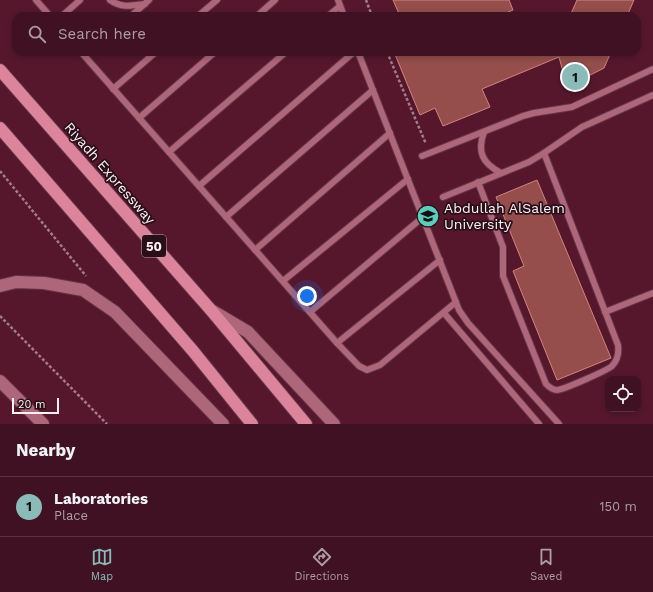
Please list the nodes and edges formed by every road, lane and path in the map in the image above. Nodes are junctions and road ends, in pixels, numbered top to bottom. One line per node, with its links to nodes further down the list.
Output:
1 (36, 0): 9 (lane)
2 (80, 0): 10 (lane)
3 (110, 0): 7 (lane)
4 (217, 0): 12 (lane)
5 (275, 0): 13 (lane)
6 (366, 0): 15 (path)
7 (147, 2): 11 (lane)
8 (339, 3): 14 (lane)
9 (46, 12)
10 (66, 12)
11 (136, 12)
12 (203, 12)
13 (262, 12)
14 (331, 12)
15 (370, 12)
16 (85, 56): 25 (lane)
17 (151, 56): 25 (lane)
18 (211, 56): 28 (lane)
19 (281, 56): 32 (lane)
20 (349, 56): 40 (lane)
21 (360, 56): 26 (lane)
22 (389, 56): 33 (path)
23 (653, 69): 30 (lane)
24 (0, 70): 51 (highway, Riyadh Expressway / 50)
25 (113, 88): 28 (lane)
26 (373, 90): 31 (lane); 42 (lane)
27 (653, 95): 34 (lane)
28 (139, 118): 32 (lane)
29 (0, 128): 61 (highway)
30 (484, 132): 33 (lane); 37 (lane)
31 (390, 134): 38 (lane); 44 (lane)
32 (169, 152): 40 (lane)
33 (429, 153): 35 (lane)
34 (544, 153): 37 (lane); 53 (lane)
35 (422, 156)
36 (0, 171): 46 (path)
37 (501, 173): 39 (lane)
38 (408, 179): 43 (lane); 47 (lane)
39 (478, 182): 41 (lane); 53 (lane)
40 (199, 186): 42 (lane)
41 (442, 197)
42 (226, 217): 44 (lane)
43 (423, 217): 45 (lane); 52 (lane)
44 (255, 250): 47 (lane)
45 (440, 260): 50 (lane); 56 (lane)
46 (90, 281)
47 (282, 281): 52 (lane)
48 (0, 286): 60 (main road)
49 (653, 293): 53 (lane)
50 (456, 302): 54 (lane); 65 (lane)
51 (210, 309): 62 (highway, Riyadh Expressway / 50); 63 (main road)
52 (310, 312): 56 (lane)
53 (605, 312)
54 (444, 313): 56 (lane); 64 (lane)
55 (0, 316): 59 (path)
56 (337, 344)
57 (0, 381): 58 (main road)
58 (43, 424)
59 (107, 424)
60 (223, 424)
61 (252, 424)
62 (306, 424)
63 (334, 424)
64 (539, 424)
65 (559, 424)

